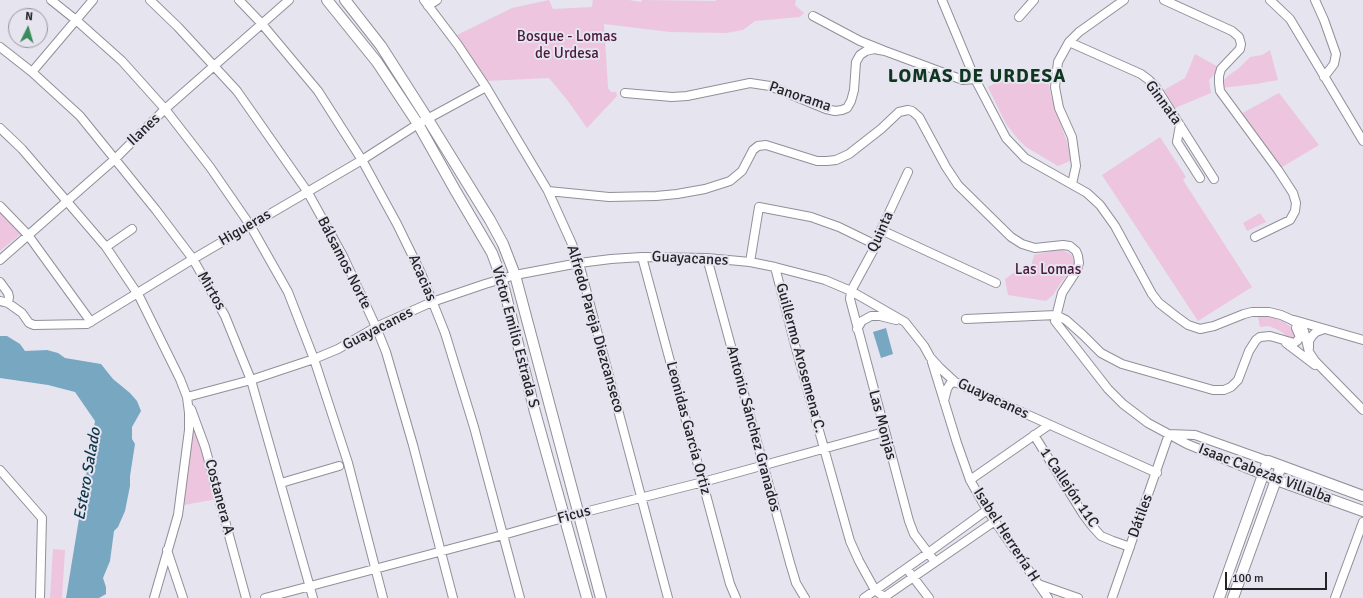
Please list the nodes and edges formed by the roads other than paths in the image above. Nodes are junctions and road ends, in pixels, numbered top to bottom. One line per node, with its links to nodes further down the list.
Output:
1 (51, 0): 18 (street)
2 (93, 0): 18 (street)
3 (150, 0): 25 (street, Bálsamos Norte)
4 (239, 0): 19 (street, Acacias)
5 (289, 0): 19 (street, Ilanes)
6 (327, 0): 24 (main road, Víctor Emilio Estrada S)
7 (345, 0): 21 (main road, Víctor Emilio Estrada S)
8 (437, 0): 15 (street)
9 (942, 0): 28 (street)
10 (1034, 0): 17 (street)
11 (1124, 0): 20 (street)
12 (1164, 0): 53 (street)
13 (1270, 0): 27 (street)
14 (1314, 0): 27 (street)
15 (426, 3): 29 (street, Alfredo Pareja Diezcanseco)
16 (813, 16): 23 (street, Panorama)
17 (1019, 17)
18 (76, 20): 26 (street); 31 (street)
19 (262, 24): 25 (street, Ilanes); 38 (street, Acacias)
20 (1069, 42): 34 (street, Ginnata); 42 (street)
21 (381, 46): 24 (main road); 32 (main road, Víctor Emilio Estrada S)
22 (0, 47): 26 (street, Mirtos)
23 (885, 51): 28 (street, Panorama); 30 (street, Panorama)
24 (370, 54): 33 (main road, Víctor Emilio Estrada S)
25 (214, 66): 31 (street, Ilanes); 45 (street, Bálsamos Norte)
26 (32, 72): 37 (street, Mirtos)
27 (1324, 77): 36 (street)
28 (975, 79): 42 (street)
29 (486, 87): 32 (street, Higueras); 46 (street, Alfredo Pareja Diezcanseco)
30 (625, 93)
31 (165, 109): 37 (street, Ilanes); 49 (street)
32 (427, 118): 33 (street, Higueras); 43 (main road, Víctor Emilio Estrada S)
33 (418, 124): 38 (street, Higueras); 44 (main road, Víctor Emilio Estrada S)
34 (1180, 126): 40 (street); 41 (street, Ginnata)
35 (1, 131): 47 (street)
36 (1363, 141)
37 (115, 159): 47 (street, Ilanes); 58 (street, Mirtos)
38 (362, 160): 45 (street, Higueras); 70 (street, Acacias)
39 (908, 172): 51 (street, Quinta)
40 (1200, 178)
41 (1214, 179)
42 (1072, 184): 73 (street)
43 (470, 189): 44 (main road); 63 (main road, Víctor Emilio Estrada S)
44 (455, 190): 64 (main road, Víctor Emilio Estrada S)
45 (307, 191): 49 (street, Higueras); 76 (street, Bálsamos Norte)
46 (548, 191): 61 (street, Alfredo Pareja Diezcanseco); 71 (street)
47 (68, 201): 52 (street, Ilanes); 55 (street)
48 (0, 206): 52 (street)
49 (250, 225): 58 (street, Higueras); 83 (street)
50 (132, 229): 55 (street)
51 (881, 230): 54 (street, Quinta); 66 (street)
52 (28, 235): 59 (street, Ilanes); 74 (street)
53 (1254, 237)
54 (876, 245): 60 (street); 67 (street, Quinta)
55 (106, 247): 68 (street)
56 (642, 257): 57 (street, Guayacanes); 61 (street, Guayacanes); 106 (street, Leonidas García Ortiz)
57 (707, 258): 60 (street, Guayacanes); 99 (street, Antonio Sánchez Granados)
58 (193, 259): 68 (street, Higueras); 85 (street, Mirtos)
59 (0, 260)
60 (750, 262): 62 (street, Guayacanes)
61 (579, 263): 63 (street, Guayacanes); 109 (street, Alfredo Pareja Diezcanseco)
62 (775, 266): 67 (street, Guayacanes); 96 (street, Guillermo Arosemena C.)
63 (515, 275): 64 (street, Guayacanes); 89 (main road, Víctor Emilio Estrada S)
64 (502, 280): 70 (street, Guayacanes); 91 (main road, Víctor Emilio Estrada S)
65 (0, 282): 69 (street)
66 (996, 283)
67 (851, 291): 75 (street, Guayacanes); 77 (street, Las Monjas)
68 (137, 293): 74 (street, Higueras); 87 (street)
69 (4, 302): 74 (street, Higueras)
70 (432, 302): 76 (street, Guayacanes); 116 (street, Acacias)
71 (1056, 315): 72 (street); 79 (street); 94 (street, Isaac Cabezas Villalba)
72 (966, 319)
73 (1290, 319): 78 (street); 79 (street); 81 (street)
74 (91, 322)
75 (904, 322): 77 (street); 82 (street, Guayacanes)
76 (376, 327): 83 (street, Guayacanes); 119 (street, Bálsamos Norte)
77 (857, 328): 93 (street, Las Monjas)
78 (1324, 329): 80 (street); 81 (street)
79 (1280, 339): 84 (street)
80 (1363, 340)
81 (1310, 352): 84 (street)
82 (930, 357): 86 (street, Guayacanes); 88 (street, Isabel Herrería H)
83 (314, 359): 85 (street, Guayacanes); 123 (street)
84 (1332, 378): 90 (street)
85 (251, 380): 87 (street, Guayacanes); 107 (street, Mirtos)
86 (955, 382): 88 (street); 92 (street, Guayacanes)
87 (187, 397): 118 (street); 131 (street, Costanera A)
88 (944, 401): 104 (street, Isabel Herrería H)
89 (549, 409): 91 (main road); 112 (main road, Víctor Emilio Estrada S)
90 (1363, 410)
91 (536, 412): 113 (main road, Víctor Emilio Estrada S)
92 (1049, 425): 95 (street); 102 (street, Guayacanes)
93 (884, 432): 96 (street, Ficus); 120 (street, Las Monjas)
94 (1169, 434): 97 (street, Isaac Cabezas Villalba); 102 (street, Dátiles); 103 (street, Isaac Cabezas Villalba)
95 (1034, 435): 104 (street); 117 (street, 1 Callejón 11C)
96 (824, 450): 99 (street, Ficus); 127 (street, Guillermo Arosemena C.)
97 (1268, 461): 100 (main road, Isaac Cabezas Villalba); 103 (main road)
98 (339, 466): 107 (street)
99 (763, 466): 106 (street, Ficus); 141 (street, Antonio Sánchez Granados)
100 (1281, 466): 105 (main road); 108 (main road, Isaac Cabezas Villalba)
101 (3, 473): 128 (street)
102 (1157, 473): 117 (street, Dátiles)
103 (1263, 475): 105 (main road, Isaac Cabezas Villalba); 148 (main road)
104 (970, 480): 110 (street, Isabel Herrería H)
105 (1276, 480): 111 (main road, Isaac Cabezas Villalba); 149 (main road)
106 (702, 482): 109 (street, Ficus); 140 (street, Leonidas García Ortiz)
107 (281, 483): 126 (street, Mirtos)
108 (1363, 496)
109 (642, 498): 112 (street, Ficus); 139 (street, Alfredo Pareja Diezcanseco)
110 (986, 510): 114 (street, Isabel Herrería H); 120 (street)
111 (1363, 511)
112 (578, 514): 113 (street, Ficus); 138 (main road, Víctor Emilio Estrada S)
113 (565, 518): 116 (street, Ficus); 137 (main road, Víctor Emilio Estrada S)
114 (995, 521): 121 (street); 125 (street, Isabel Herrería H)
115 (1363, 522): 150 (street)
116 (503, 535): 119 (street, Ficus); 136 (street, Acacias)
117 (1130, 547): 147 (street, Dátiles)
118 (167, 549): 129 (street); 130 (street)
119 (441, 551): 123 (street, Ficus); 135 (street, Bálsamos Norte)
120 (928, 553): 121 (street); 122 (street)
121 (935, 562): 124 (street)
122 (907, 568): 124 (street); 127 (street)
123 (374, 569): 126 (street, Ficus); 134 (street)
124 (913, 577): 143 (street); 144 (street)
125 (1038, 584): 145 (street, Isabel Herrería H); 146 (street)
126 (310, 586): 132 (street, Ficus); 133 (street, Mirtos)
127 (875, 590): 142 (street); 143 (street, Guillermo Arosemena C.)
128 (40, 598)
129 (154, 598)
130 (183, 598)
131 (246, 598)
132 (265, 598)
133 (313, 598)
134 (382, 598)
135 (453, 598)
136 (520, 598)
137 (587, 598)
138 (600, 598)
139 (668, 598)
140 (736, 598)
141 (805, 598)
142 (864, 598)
143 (884, 598)
144 (929, 598)
145 (1048, 598)
146 (1078, 598)
147 (1112, 598)
148 (1219, 598)
149 (1233, 598)
150 (1335, 598)

